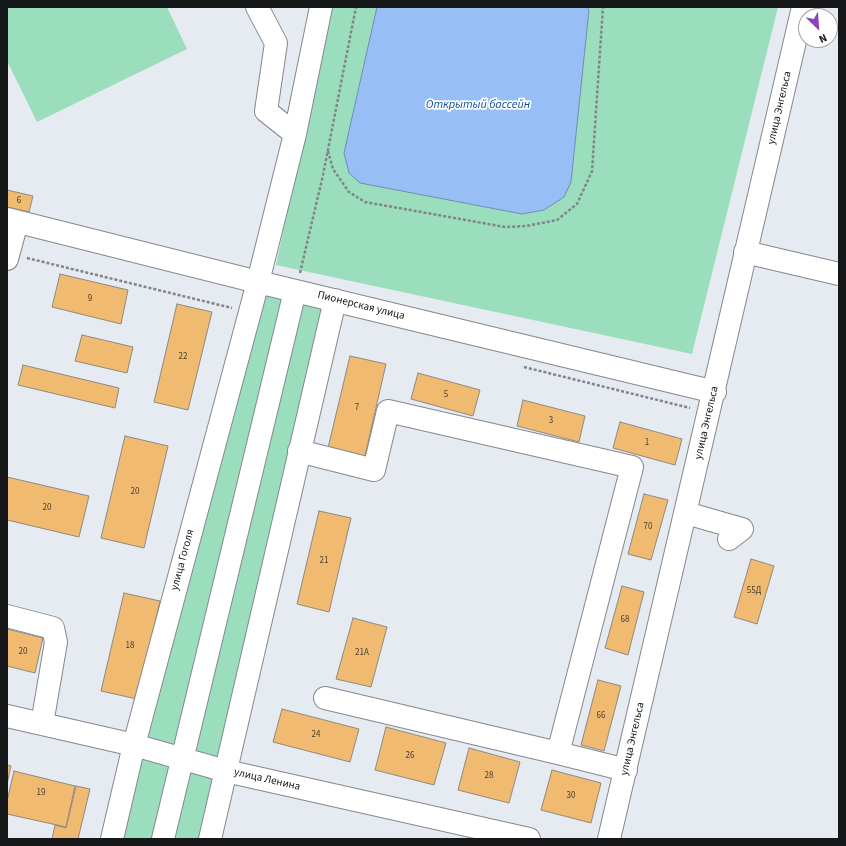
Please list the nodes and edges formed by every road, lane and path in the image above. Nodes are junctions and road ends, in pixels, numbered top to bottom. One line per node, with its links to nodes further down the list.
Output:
1 (257, 7): 6 (street)
2 (321, 7): 6 (street, улица Гоголя)
3 (356, 7): 7 (path)
4 (603, 7): 7 (path)
5 (804, 7): 9 (street, улица Энгельса)
6 (295, 134): 12 (street, улица Гоголя)
7 (328, 151): 13 (path)
8 (12, 220): 10 (street); 12 (street, Пионерская улица)
9 (745, 252): 11 (street); 16 (street, улица Энгельса)
10 (15, 258): 15 (path)
11 (839, 274)
12 (258, 282): 13 (street, Пионерская улица); 15 (street, улица Гоголя)
13 (295, 291): 14 (street, Пионерская улица); 26 (street)
14 (335, 300): 16 (street, Пионерская улица); 17 (street)
15 (250, 312): 24 (street, улица Гоголя)
16 (715, 392): 18 (street, улица Энгельса)
17 (299, 450): 25 (street); 28 (street)
18 (686, 513): 19 (street); 27 (street, улица Энгельса)
19 (729, 539)
20 (7, 616): 23 (street)
21 (325, 698): 25 (street)
22 (7, 716): 23 (street, улица Ленина)
23 (42, 724): 24 (street, улица Ленина)
24 (134, 745): 26 (street, улица Ленина); 29 (street, улица Гоголя)
25 (558, 753): 27 (street)
26 (183, 759): 28 (street, улица Ленина); 30 (street)
27 (626, 770): 33 (street, улица Энгельса)
28 (226, 771): 31 (street); 32 (street, улица Ленина)
29 (112, 839)
30 (163, 839)
31 (210, 839)
32 (529, 839)
33 (609, 839)

